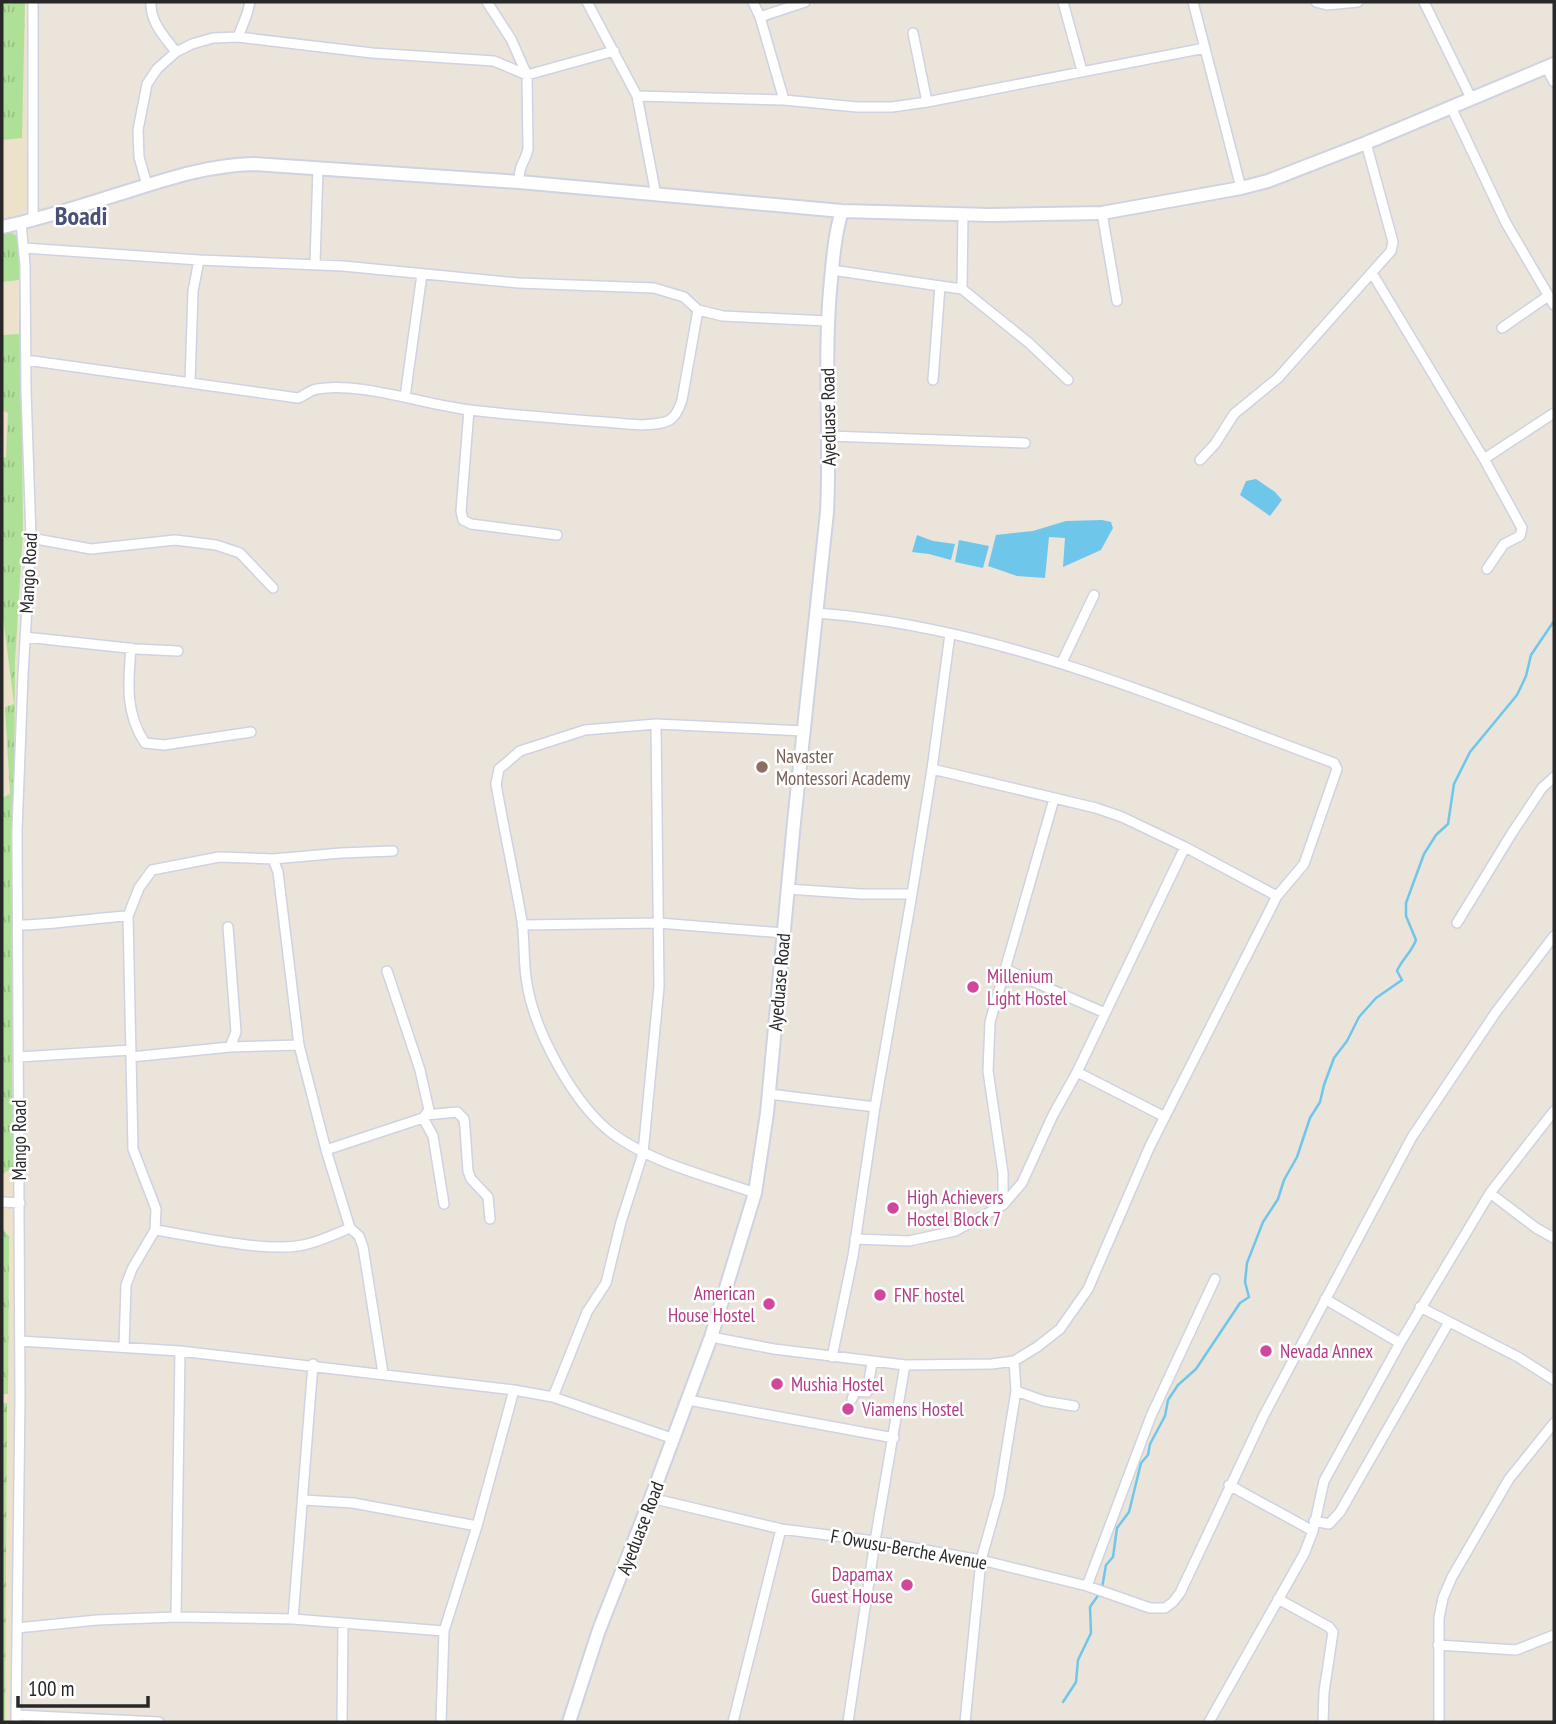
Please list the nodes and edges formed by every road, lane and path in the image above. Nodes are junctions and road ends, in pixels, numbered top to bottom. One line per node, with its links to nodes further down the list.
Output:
1 (33, 2): 37 (street, Mango Road)
2 (150, 2): 18 (street)
3 (250, 2): 15 (street)
4 (487, 2): 21 (street)
5 (587, 2): 17 (street)
6 (753, 2): 13 (street)
7 (805, 2): 13 (street)
8 (1063, 2): 20 (street)
9 (1193, 2): 16 (street)
10 (1316, 2): 11 (street)
11 (1358, 2)
12 (1424, 2): 24 (street)
13 (760, 16): 25 (street)
14 (913, 33): 26 (street)
15 (238, 37): 18 (street); 21 (street)
16 (1205, 48): 20 (street); 32 (street)
17 (614, 51): 21 (street); 23 (street)
18 (176, 52): 31 (street)
19 (1550, 66): 22 (street); 24 (street)
20 (1083, 71): 26 (street)
21 (527, 75): 30 (street)
22 (1554, 82)
23 (637, 96): 25 (street); 33 (street)
24 (1471, 98): 27 (street)
25 (784, 100): 26 (street)
26 (927, 103)
27 (1451, 107): 28 (street); 47 (street)
28 (1366, 143): 32 (street); 43 (street)
29 (318, 168): 30 (street); 31 (street); 41 (street)
30 (519, 181): 33 (street)
31 (147, 185): 37 (street)
32 (1241, 188): 35 (street)
33 (656, 195): 34 (street)
34 (842, 211): 36 (street); 42 (street, Ayeduase Road)
35 (1102, 213): 36 (street); 48 (street)
36 (963, 215): 46 (street)
37 (27, 222): 38 (street); 39 (street, Mango Road)
38 (2, 227)
39 (24, 248): 40 (street); 53 (street, Mango Road)
40 (199, 260): 41 (street); 56 (street)
41 (315, 264): 44 (street)
42 (832, 270): 45 (street); 51 (street, Ayeduase Road)
43 (1372, 273): 62 (street); 63 (street)
44 (422, 274): 50 (street); 57 (street)
45 (940, 286): 46 (street); 54 (street)
46 (962, 289): 55 (street)
47 (1548, 296): 49 (street); 52 (street)
48 (1116, 301)
49 (1554, 305)
50 (698, 310): 51 (street); 58 (street)
51 (827, 321): 60 (street, Ayeduase Road)
52 (1502, 328)
53 (26, 360): 56 (street); 65 (street, Mango Road)
54 (933, 380)
55 (1068, 380)
56 (190, 382): 57 (street)
57 (405, 397): 58 (street)
58 (469, 410): 64 (street)
59 (1554, 413): 62 (street)
60 (829, 436): 61 (street); 69 (street, Ayeduase Road)
61 (1025, 443)
62 (1484, 459): 66 (street)
63 (1200, 460)
64 (557, 535)
65 (31, 538): 67 (street); 71 (street, Mango Road)
66 (1487, 569)
67 (272, 588)
68 (1094, 595): 74 (street)
69 (816, 614): 70 (street); 76 (street, Ayeduase Road)
70 (950, 634): 74 (street); 78 (street)
71 (25, 637): 72 (street); 90 (street, Mango Road)
72 (131, 649): 73 (street); 77 (street)
73 (178, 651)
74 (1062, 662): 86 (street)
75 (656, 724): 76 (street); 88 (street); 91 (street)
76 (804, 731): 84 (street, Ayeduase Road)
77 (251, 732)
78 (932, 769): 80 (street); 85 (street)
79 (1554, 777): 89 (street)
80 (1054, 799): 81 (street); 95 (street)
81 (1185, 847): 86 (street); 97 (street)
82 (393, 850): 83 (street)
83 (273, 859): 87 (street); 98 (street)
84 (787, 889): 85 (street); 93 (street, Ayeduase Road)
85 (912, 894): 104 (street)
86 (1277, 896): 107 (street)
87 (128, 916): 90 (street); 100 (street)
88 (659, 923): 91 (street); 93 (street); 109 (street)
89 (1457, 923)
90 (18, 925): 101 (street, Mango Road)
91 (523, 925): 109 (street)
92 (228, 927): 99 (street)
93 (784, 933): 103 (street, Ayeduase Road)
94 (1554, 936): 122 (street)
95 (1005, 970): 97 (street); 115 (street)
96 (387, 971): 106 (street)
97 (1105, 1013): 102 (street)
98 (299, 1045): 99 (street); 108 (street)
99 (230, 1047): 100 (street)
100 (131, 1053): 101 (street); 118 (street)
101 (19, 1058): 113 (street, Mango Road)
102 (1077, 1072): 107 (street); 115 (street)
103 (769, 1094): 104 (street); 110 (street, Ayeduase Road)
104 (875, 1107): 120 (street)
105 (1554, 1111): 111 (street)
106 (425, 1116): 108 (street); 114 (street); 116 (street)
107 (1165, 1117): 131 (street)
108 (326, 1150): 117 (street)
109 (643, 1153): 110 (street); 139 (street)
110 (755, 1193): 125 (street, Ayeduase Road)
111 (1490, 1193): 119 (street); 123 (street)
112 (2, 1202): 113 (street)
113 (20, 1202): 126 (street, Mango Road)
114 (444, 1204)
115 (1003, 1205): 120 (street)
116 (490, 1219)
117 (350, 1228): 118 (street); 135 (street)
118 (155, 1230): 128 (street)
119 (1554, 1238)
120 (855, 1239): 130 (street)
121 (1215, 1279): 154 (street)
122 (1325, 1299): 127 (street); 146 (street)
123 (1420, 1307): 124 (street); 127 (street)
124 (1450, 1322): 136 (street); 150 (street)
125 (711, 1337): 130 (street); 141 (street, Ayeduase Road)
126 (20, 1341): 128 (street); 159 (street, Mango Road)
127 (1400, 1343): 150 (street)
128 (124, 1346): 129 (street)
129 (180, 1350): 133 (street); 156 (street)
130 (832, 1357): 132 (street)
131 (1014, 1361): 134 (street); 138 (street)
132 (872, 1363): 134 (street); 140 (street)
133 (313, 1364): 135 (street); 148 (street)
134 (905, 1365): 145 (street)
135 (383, 1373): 137 (street)
136 (1554, 1380)
137 (514, 1390): 139 (street); 149 (street)
138 (1016, 1391): 142 (street); 153 (street)
139 (553, 1397): 144 (street)
140 (852, 1399)
141 (688, 1400): 144 (street, Ayeduase Road); 145 (street)
142 (1074, 1406)
143 (1554, 1423): 162 (street)
144 (674, 1438): 147 (street, Ayeduase Road)
145 (894, 1438): 152 (street)
146 (1229, 1485): 150 (street); 154 (street, F Owusu-Berche Avenue)
147 (651, 1499): 151 (street, F Owusu-Berche Avenue); 167 (street, Ayeduase Road)
148 (304, 1500): 149 (street); 157 (street)
149 (477, 1526): 160 (street)
150 (1314, 1526): 155 (street)
151 (781, 1529): 152 (street, F Owusu-Berche Avenue); 168 (street)
152 (875, 1541): 153 (street, F Owusu-Berche Avenue); 169 (street)
153 (981, 1560): 154 (street, F Owusu-Berche Avenue); 170 (street)
154 (1087, 1586)
155 (1278, 1599): 171 (street); 172 (street)
156 (176, 1617): 157 (street); 159 (street)
157 (293, 1619): 158 (street)
158 (343, 1624): 160 (street); 165 (street)
159 (18, 1628): 163 (street, Mango Road)
160 (444, 1631): 166 (street)
161 (1554, 1635): 162 (street)
162 (1438, 1645): 173 (street)
163 (16, 1718): 164 (street)
164 (159, 1722)
165 (342, 1722)
166 (440, 1722)
167 (569, 1722)
168 (733, 1722)
169 (848, 1722)
170 (965, 1722)
171 (1209, 1722)
172 (1323, 1722)
173 (1439, 1722)

